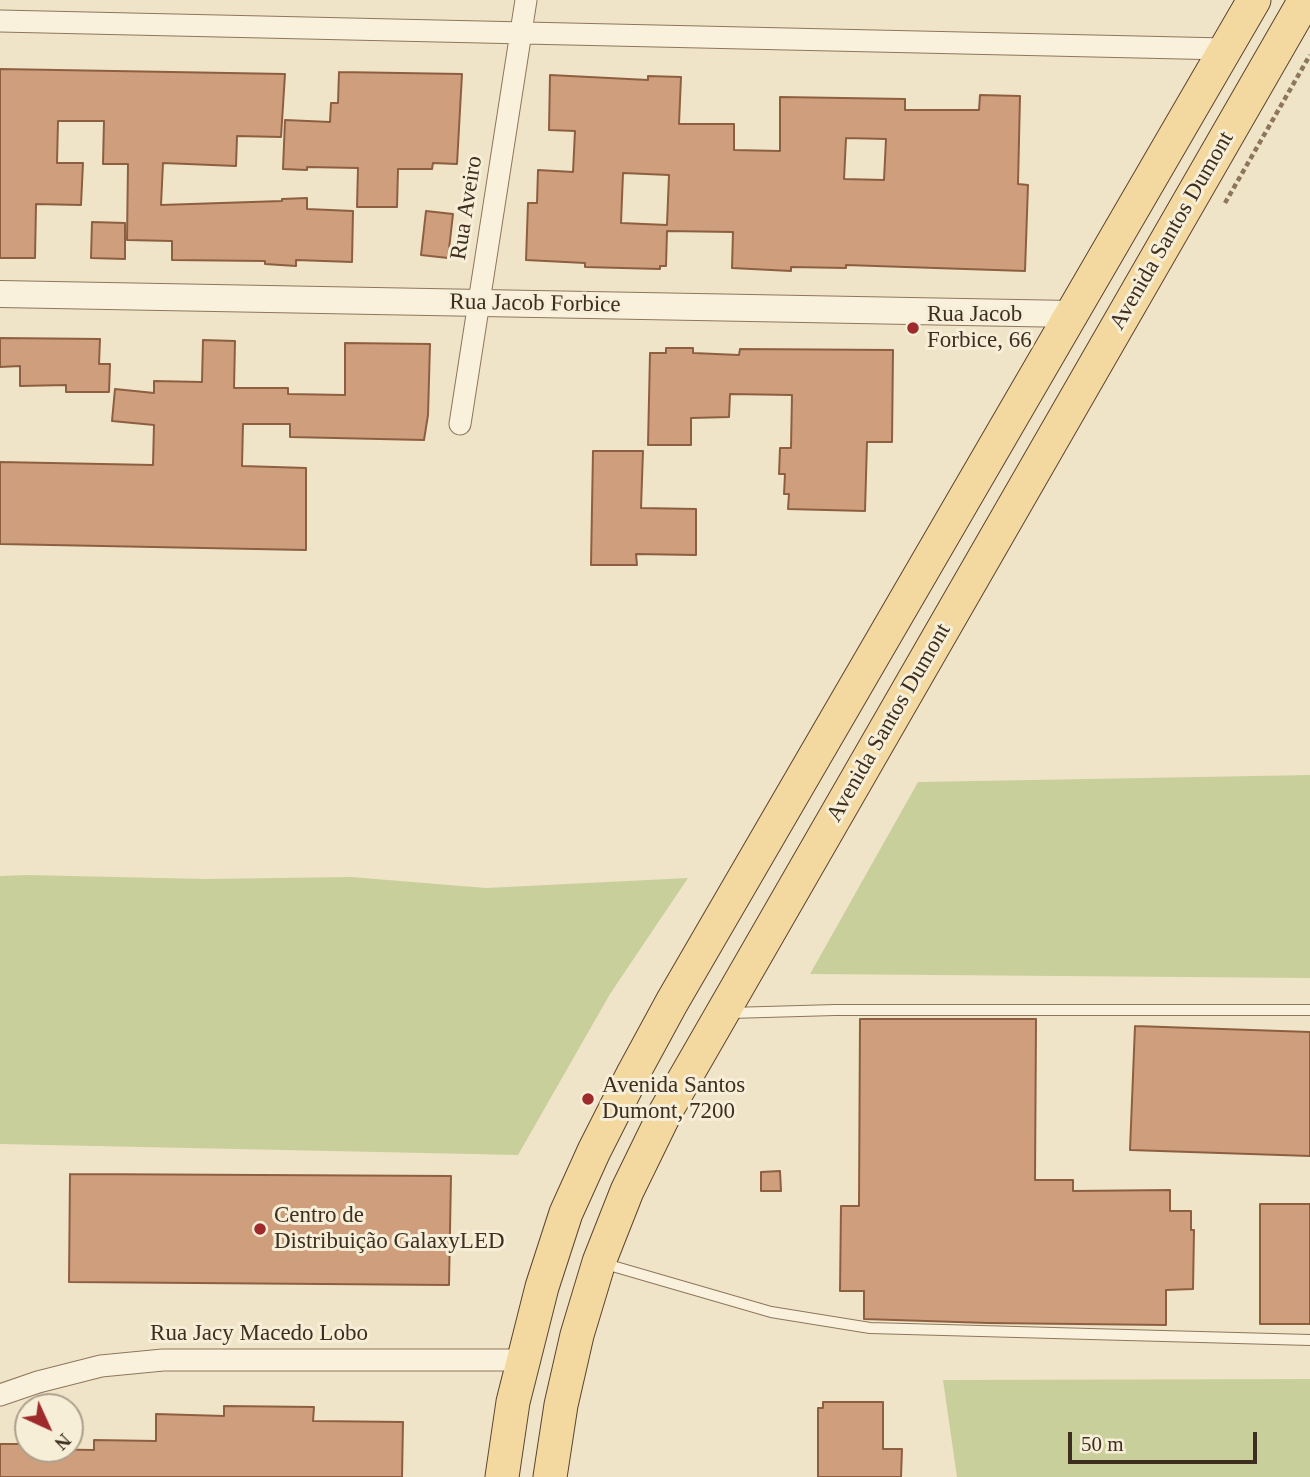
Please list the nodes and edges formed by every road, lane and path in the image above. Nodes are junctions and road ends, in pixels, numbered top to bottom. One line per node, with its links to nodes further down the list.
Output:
1 (526, 0): 5 (street, Rua Aveiro)
2 (1254, 0): 6 (main road, Avenida Santos Dumont)
3 (1305, 0): 9 (main road, Avenida Santos Dumont)
4 (0, 21): 5 (street)
5 (521, 33): 6 (street); 12 (street, Rua Aveiro)
6 (1226, 49): 8 (main road, Avenida Santos Dumont)
7 (1310, 55): 10 (path)
8 (1165, 153): 9 (main road); 13 (main road, Avenida Santos Dumont)
9 (1206, 172): 16 (main road, Avenida Santos Dumont)
10 (1220, 212)
11 (0, 294): 12 (street, Rua Jacob Forbice)
12 (479, 303): 13 (street, Rua Jacob Forbice); 14 (street, Rua Aveiro)
13 (1070, 314): 15 (main road, Avenida Santos Dumont)
14 (460, 424)
15 (921, 573): 16 (main road); 21 (main road, Avenida Santos Dumont)
16 (958, 602): 18 (main road, Avenida Santos Dumont)
17 (1310, 1010): 18 (lane)
18 (720, 1013): 19 (main road, Avenida Santos Dumont)
19 (599, 1262): 20 (lane); 24 (main road, Avenida Santos Dumont)
20 (1310, 1340)
21 (522, 1360): 22 (street, Rua Jacy Macedo Lobo); 23 (main road, Avenida Santos Dumont)
22 (0, 1395)
23 (502, 1477)
24 (550, 1477)

